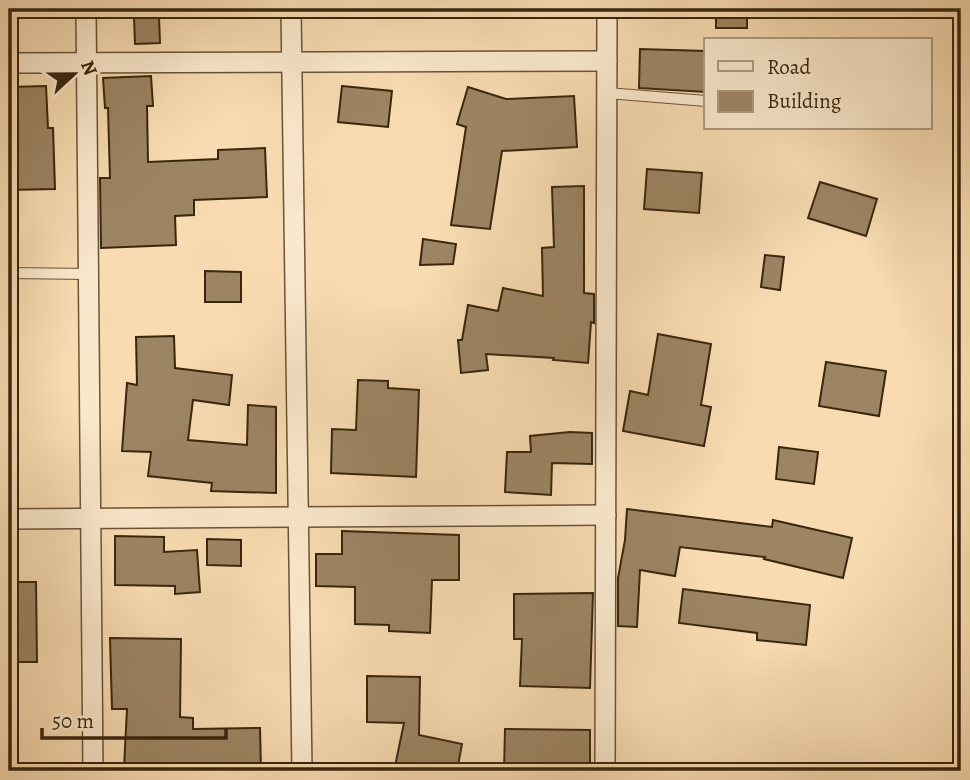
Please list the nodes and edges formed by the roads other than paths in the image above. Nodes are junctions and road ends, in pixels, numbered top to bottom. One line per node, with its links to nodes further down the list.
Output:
1 (86, 9): 5 (street)
2 (291, 9): 6 (street)
3 (607, 9): 4 (street)
4 (607, 61): 6 (street); 8 (street)
5 (87, 62): 6 (street); 7 (street); 11 (street)
6 (291, 62): 13 (street)
7 (9, 63)
8 (607, 93): 9 (lane); 12 (street)
9 (704, 101)
10 (9, 274): 11 (lane)
11 (89, 274): 15 (street)
12 (606, 515): 13 (street); 18 (street)
13 (298, 517): 15 (street); 17 (street)
14 (9, 519): 15 (street)
15 (91, 519): 16 (street)
16 (93, 771)
17 (302, 771)
18 (605, 771)

